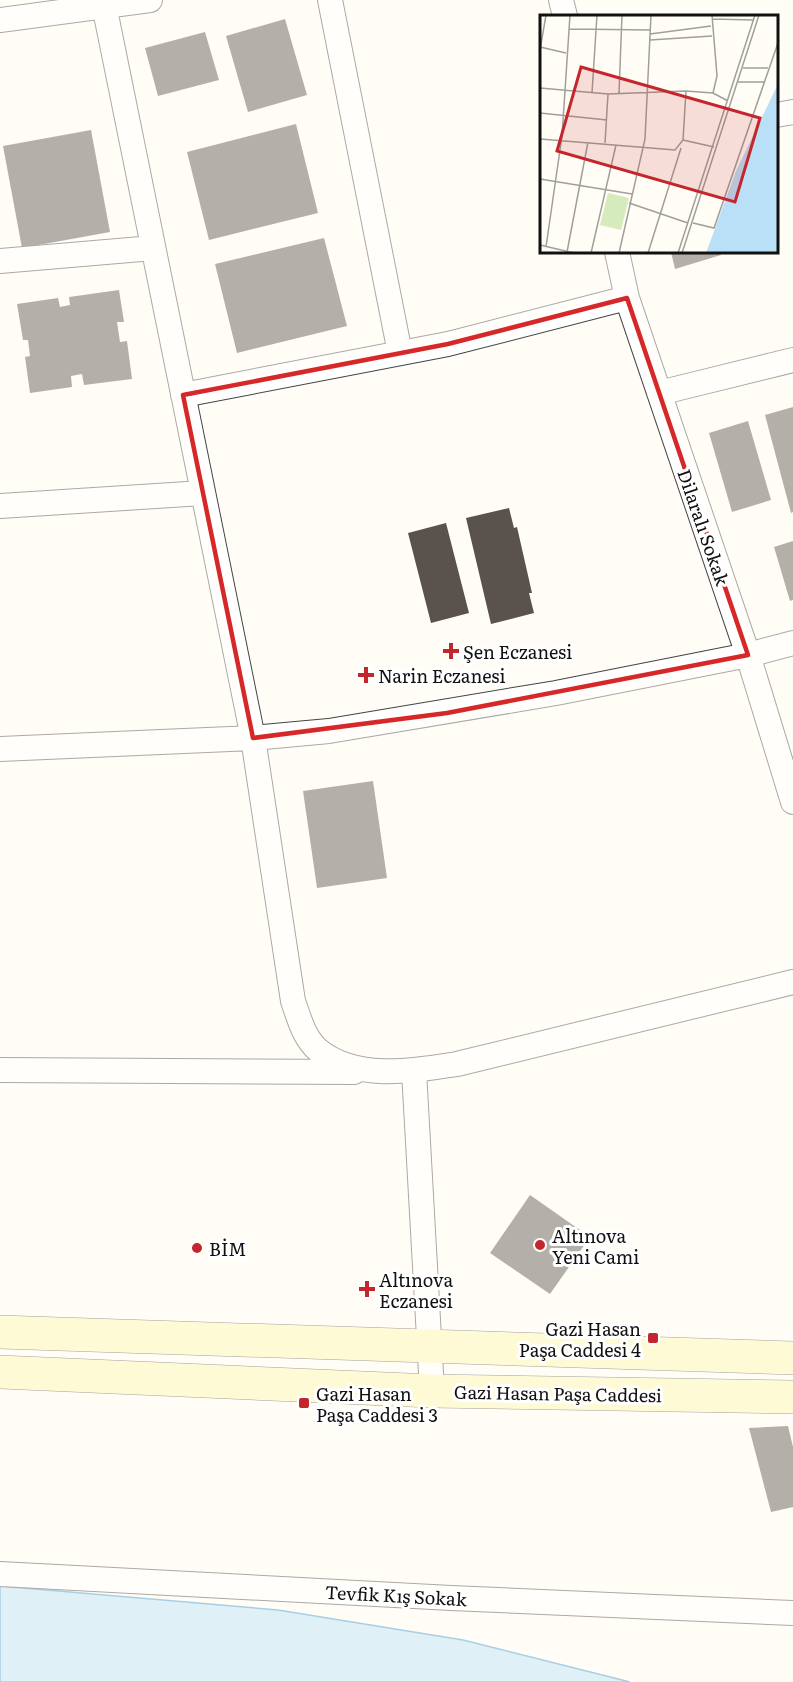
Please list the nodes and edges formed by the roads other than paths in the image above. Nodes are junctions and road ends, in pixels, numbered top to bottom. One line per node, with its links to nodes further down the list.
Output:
1 (150, 0): 4 (street)
2 (330, 0): 13 (street)
3 (561, 0): 5 (street)
4 (104, 2): 6 (street); 9 (street)
5 (565, 15)
6 (0, 20)
7 (793, 112): 8 (street)
8 (778, 115)
9 (153, 248): 11 (street); 16 (street)
10 (617, 254): 12 (street, Dilaralı Sokak)
11 (0, 261)
12 (627, 298): 13 (street); 15 (street, Dilaralı Sokak)
13 (400, 353): 16 (street)
14 (793, 360): 15 (street)
15 (659, 393): 20 (street, Dilaralı Sokak)
16 (183, 394): 17 (street)
17 (203, 493): 18 (street); 21 (street)
18 (0, 506)
19 (793, 643): 20 (street)
20 (748, 655): 21 (street); 23 (street, Dilaralı Sokak)
21 (253, 738): 22 (street); 27 (street)
22 (0, 749)
23 (793, 802)
24 (793, 982): 26 (street)
25 (0, 1071): 27 (street)
26 (414, 1071): 27 (street); 29 (street)
27 (380, 1072)
28 (0, 1332): 29 (main road)
29 (431, 1345): 30 (main road); 32 (street)
30 (793, 1358)
31 (0, 1371): 32 (main road, Gazi Hasan Paşa Caddesi)
32 (432, 1390): 33 (main road, Gazi Hasan Paşa Caddesi)
33 (793, 1397)
34 (0, 1574): 35 (street, Tevfik Kış Sokak)
35 (793, 1613)

